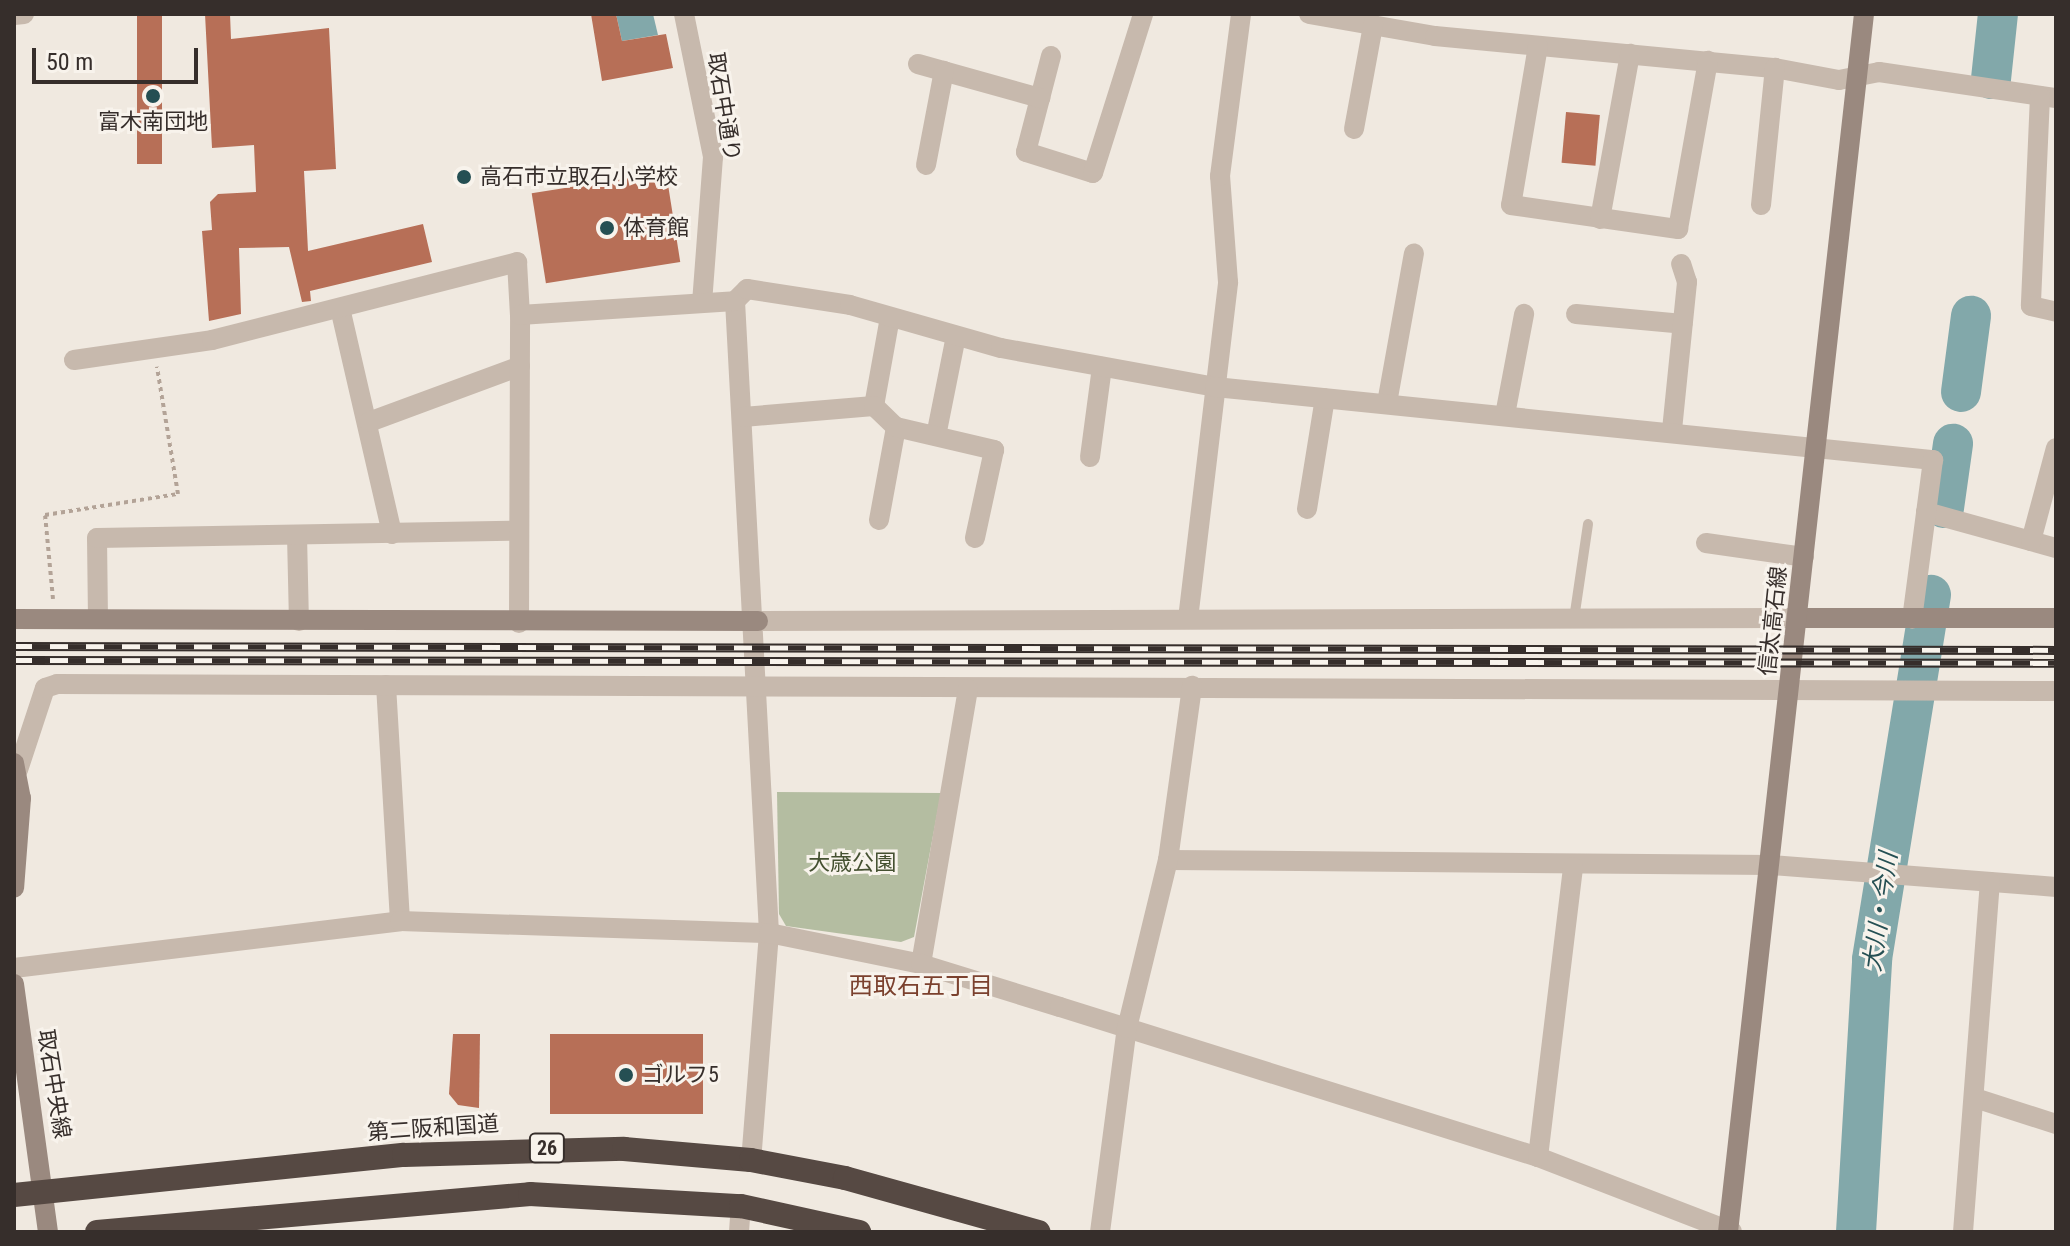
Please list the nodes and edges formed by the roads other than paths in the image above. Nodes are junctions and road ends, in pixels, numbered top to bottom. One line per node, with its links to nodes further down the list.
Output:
1 (24, 14): 7 (street)
2 (684, 14): 27 (street, 取石中通り)
3 (1143, 14): 18 (street)
4 (1241, 14): 39 (street)
5 (1309, 14): 8 (street)
6 (1864, 14): 16 (street, 信太高石線)
7 (14, 15)
8 (1373, 25): 9 (street); 19 (street)
9 (1538, 46): 10 (street); 23 (street)
10 (1630, 54): 12 (street); 23 (street)
11 (1051, 56): 18 (street)
12 (1708, 61): 14 (street); 23 (street)
13 (918, 64): 15 (street)
14 (1775, 68): 16 (street); 22 (street)
15 (944, 71): 18 (street); 20 (street)
16 (1857, 78): 17 (street); 49 (street, 信太高石線)
17 (2048, 97): 21 (street)
18 (1040, 98)
19 (1354, 129)
20 (926, 165)
21 (2046, 193): 29 (street)
22 (1761, 205)
23 (1600, 219)
24 (1414, 253): 41 (street)
25 (1681, 264): 34 (street)
26 (735, 301): 27 (street); 33 (street); 44 (street)
27 (702, 303): 32 (street)
28 (340, 308): 32 (street); 36 (street); 45 (street)
29 (2056, 312)
30 (1524, 314): 43 (street)
31 (1576, 314): 34 (street)
32 (520, 315): 37 (street)
33 (890, 317): 35 (street); 42 (street)
34 (1683, 324): 47 (street)
35 (956, 336): 38 (street); 48 (street)
36 (74, 360)
37 (520, 366): 45 (street); 56 (street)
38 (1102, 367): 39 (street); 51 (street)
39 (1215, 387): 40 (street); 68 (street)
40 (1325, 398): 41 (street); 52 (street)
41 (1387, 403): 43 (street)
42 (874, 406): 44 (street); 46 (street)
43 (1505, 415): 47 (street)
44 (743, 417): 72 (street)
45 (369, 422): 57 (street)
46 (896, 427): 48 (street); 54 (street)
47 (1672, 430): 49 (street)
48 (936, 436): 59 (street)
49 (1817, 445): 53 (street); 63 (street, 信太高石線)
50 (2055, 453): 60 (street)
51 (1090, 457)
52 (1307, 509)
53 (1926, 512): 60 (street); 70 (street)
54 (879, 520)
55 (1588, 524): 69 (lane)
56 (519, 531): 57 (street); 73 (street)
57 (392, 534): 58 (street)
58 (297, 535): 67 (street); 71 (street)
59 (975, 538)
60 (2031, 541): 62 (street)
61 (1706, 543): 63 (street)
62 (2056, 548)
63 (1804, 557): 64 (street, 信太高石線)
64 (1799, 618): 69 (street); 70 (street); 77 (street, 信太高石線)
65 (2056, 618): 70 (street)
66 (14, 619): 67 (street)
67 (98, 619): 71 (street)
68 (1188, 619): 69 (street); 72 (street)
69 (1574, 619)
70 (1912, 619)
71 (299, 621): 73 (street)
72 (758, 621): 73 (street); 76 (street)
73 (519, 623)
74 (386, 685): 76 (street); 80 (street); 87 (street)
75 (1192, 686): 77 (street); 78 (street); 81 (street)
76 (758, 688): 78 (street); 88 (street)
77 (1790, 688): 79 (street); 82 (street, 信太高石線)
78 (968, 689): 89 (street)
79 (2056, 691)
80 (16, 766): 86 (street)
81 (1168, 860): 83 (street); 92 (street)
82 (1771, 865): 83 (street); 84 (street); 106 (street, 信太高石線)
83 (1573, 867): 95 (street)
84 (1990, 882): 85 (street); 93 (street)
85 (2056, 887)
86 (14, 888)
87 (400, 921): 88 (street); 90 (street)
88 (769, 933): 89 (street); 96 (street)
89 (921, 964): 92 (street)
90 (14, 968)
91 (14, 984): 97 (street, 取石中央線)
92 (1127, 1028): 95 (street); 105 (street)
93 (1975, 1098): 94 (street); 107 (street)
94 (2056, 1124)
95 (1538, 1157): 106 (street)
96 (751, 1160): 97 (highway, 第二阪和国道 / 26); 104 (highway, 第二阪和国道 / 26)
97 (48, 1191): 98 (highway, 第二阪和国道 / 26); 100 (street)
98 (14, 1195)
99 (741, 1206): 101 (highway, 26); 102 (street); 103 (highway, 26)
100 (48, 1232)
101 (97, 1232)
102 (739, 1232)
103 (859, 1232)
104 (1039, 1232)
105 (1100, 1232)
106 (1729, 1232)
107 (1963, 1232)

